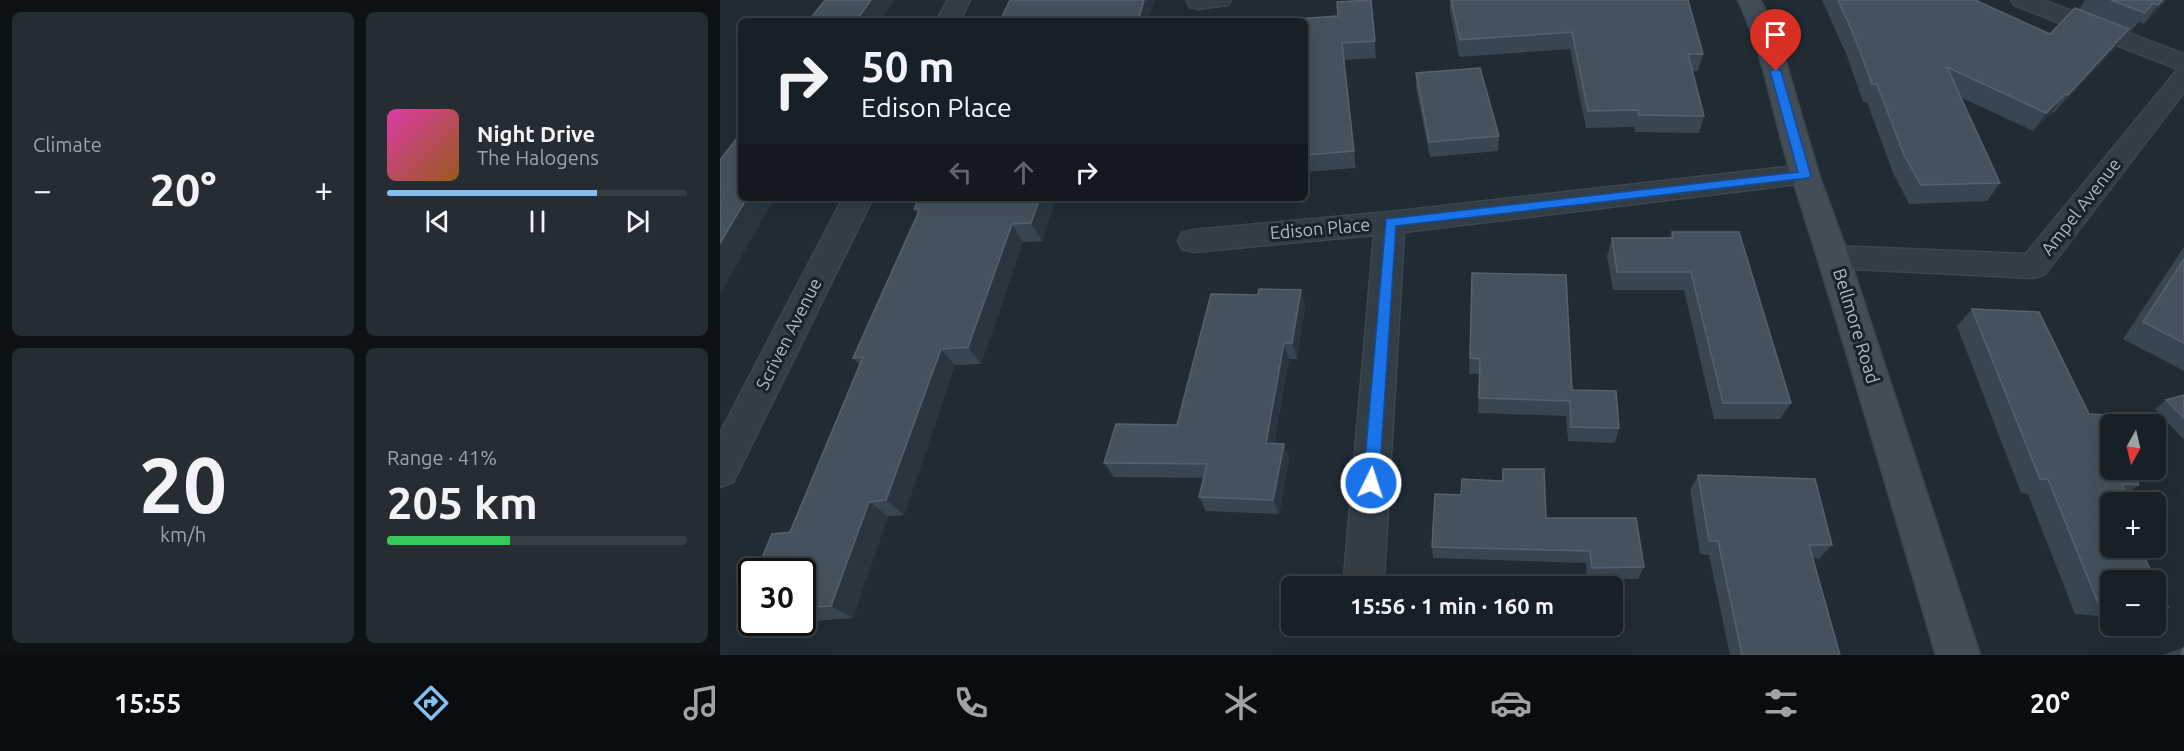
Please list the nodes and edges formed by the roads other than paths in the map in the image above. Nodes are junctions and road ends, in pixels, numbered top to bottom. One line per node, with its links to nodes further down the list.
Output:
1 (959, 0): 4 (street)
2 (1749, 0): 7 (main road, Bellmore Road)
3 (2022, 0): 5 (street)
4 (950, 18)
5 (2184, 63)
6 (2184, 75): 11 (street, Ampel Avenue)
7 (1805, 176): 9 (street, Edison Place); 11 (main road, Bellmore Road)
8 (856, 201): 12 (street, Scriven Avenue)
9 (1390, 223): 10 (street, Edison Place); 13 (street)
10 (1193, 241)
11 (1834, 257): 14 (main road, Bellmore Road)
12 (720, 470)
13 (1364, 576)
14 (1958, 655)

